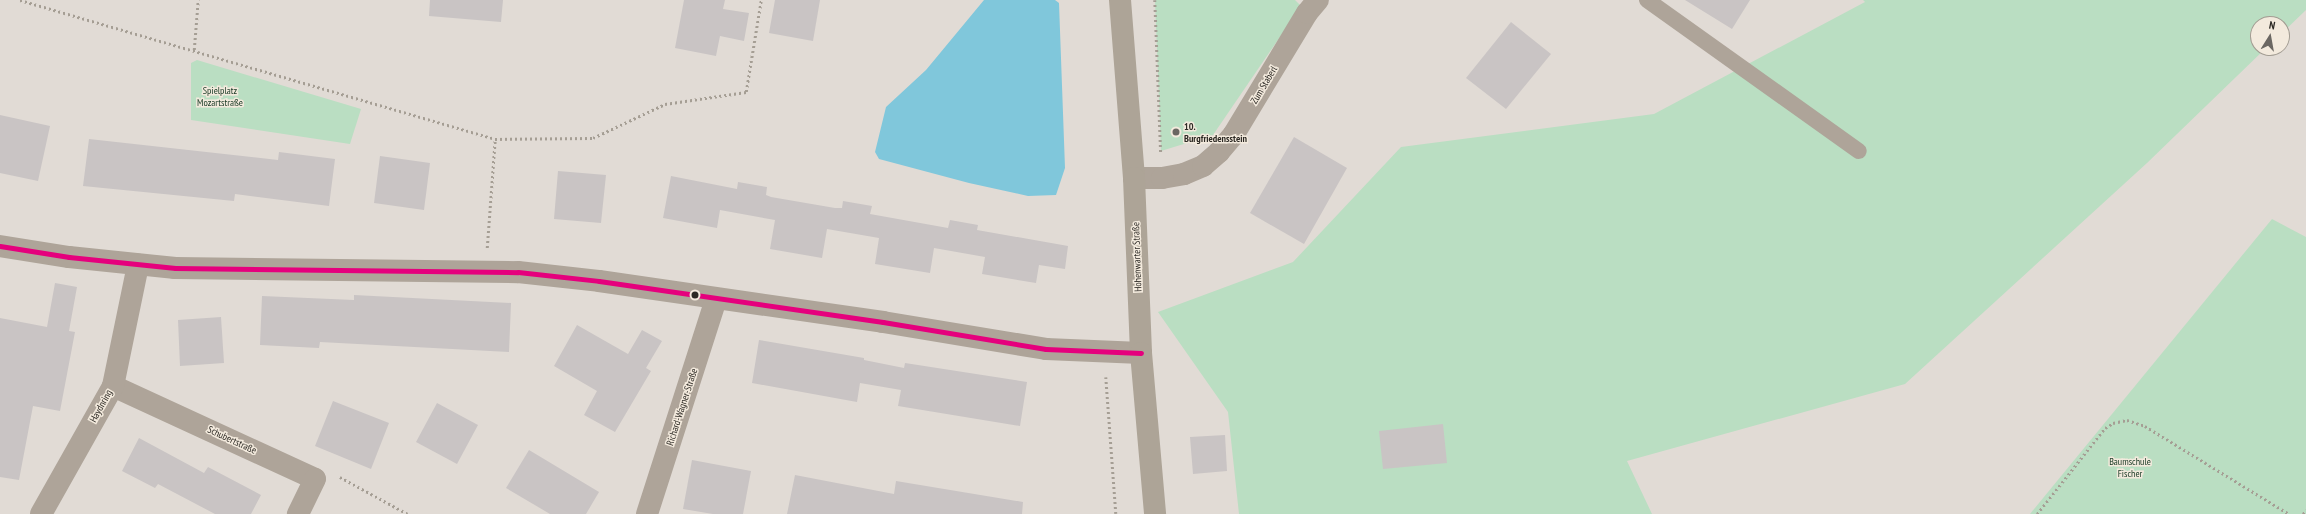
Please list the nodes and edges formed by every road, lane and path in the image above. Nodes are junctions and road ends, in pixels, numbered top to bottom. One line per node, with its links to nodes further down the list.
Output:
1 (20, 0): 8 (path)
2 (198, 0): 8 (path)
3 (761, 0): 9 (path)
4 (1120, 0): 11 (street, Hohenwarter Straße)
5 (1155, 0): 12 (path)
6 (1318, 0): 12 (street, Zum Staberl)
7 (1647, 0): 10 (lane)
8 (194, 50): 9 (path)
9 (495, 139): 15 (path)
10 (1859, 151)
11 (1134, 178): 12 (street, Zum Staberl); 18 (street, Hohenwarter Straße)
12 (1162, 178)
13 (0, 246): 14 (street)
14 (138, 265): 15 (street); 19 (street, Haydnring)
15 (485, 270): 16 (street)
16 (716, 299): 17 (street); 25 (street, Richard-Wagner-Straße)
17 (1105, 353): 18 (street); 26 (path)
18 (1141, 353): 27 (street, Hohenwarter Straße)
19 (113, 386): 22 (street, Haydnring); 23 (street, Schubertstraße)
20 (338, 476): 24 (path)
21 (2306, 510): 30 (path)
22 (41, 514)
23 (298, 514)
24 (408, 514)
25 (647, 514)
26 (1116, 514)
27 (1155, 514)
28 (2037, 514): 29 (path)
29 (2289, 514)
30 (2303, 514)

